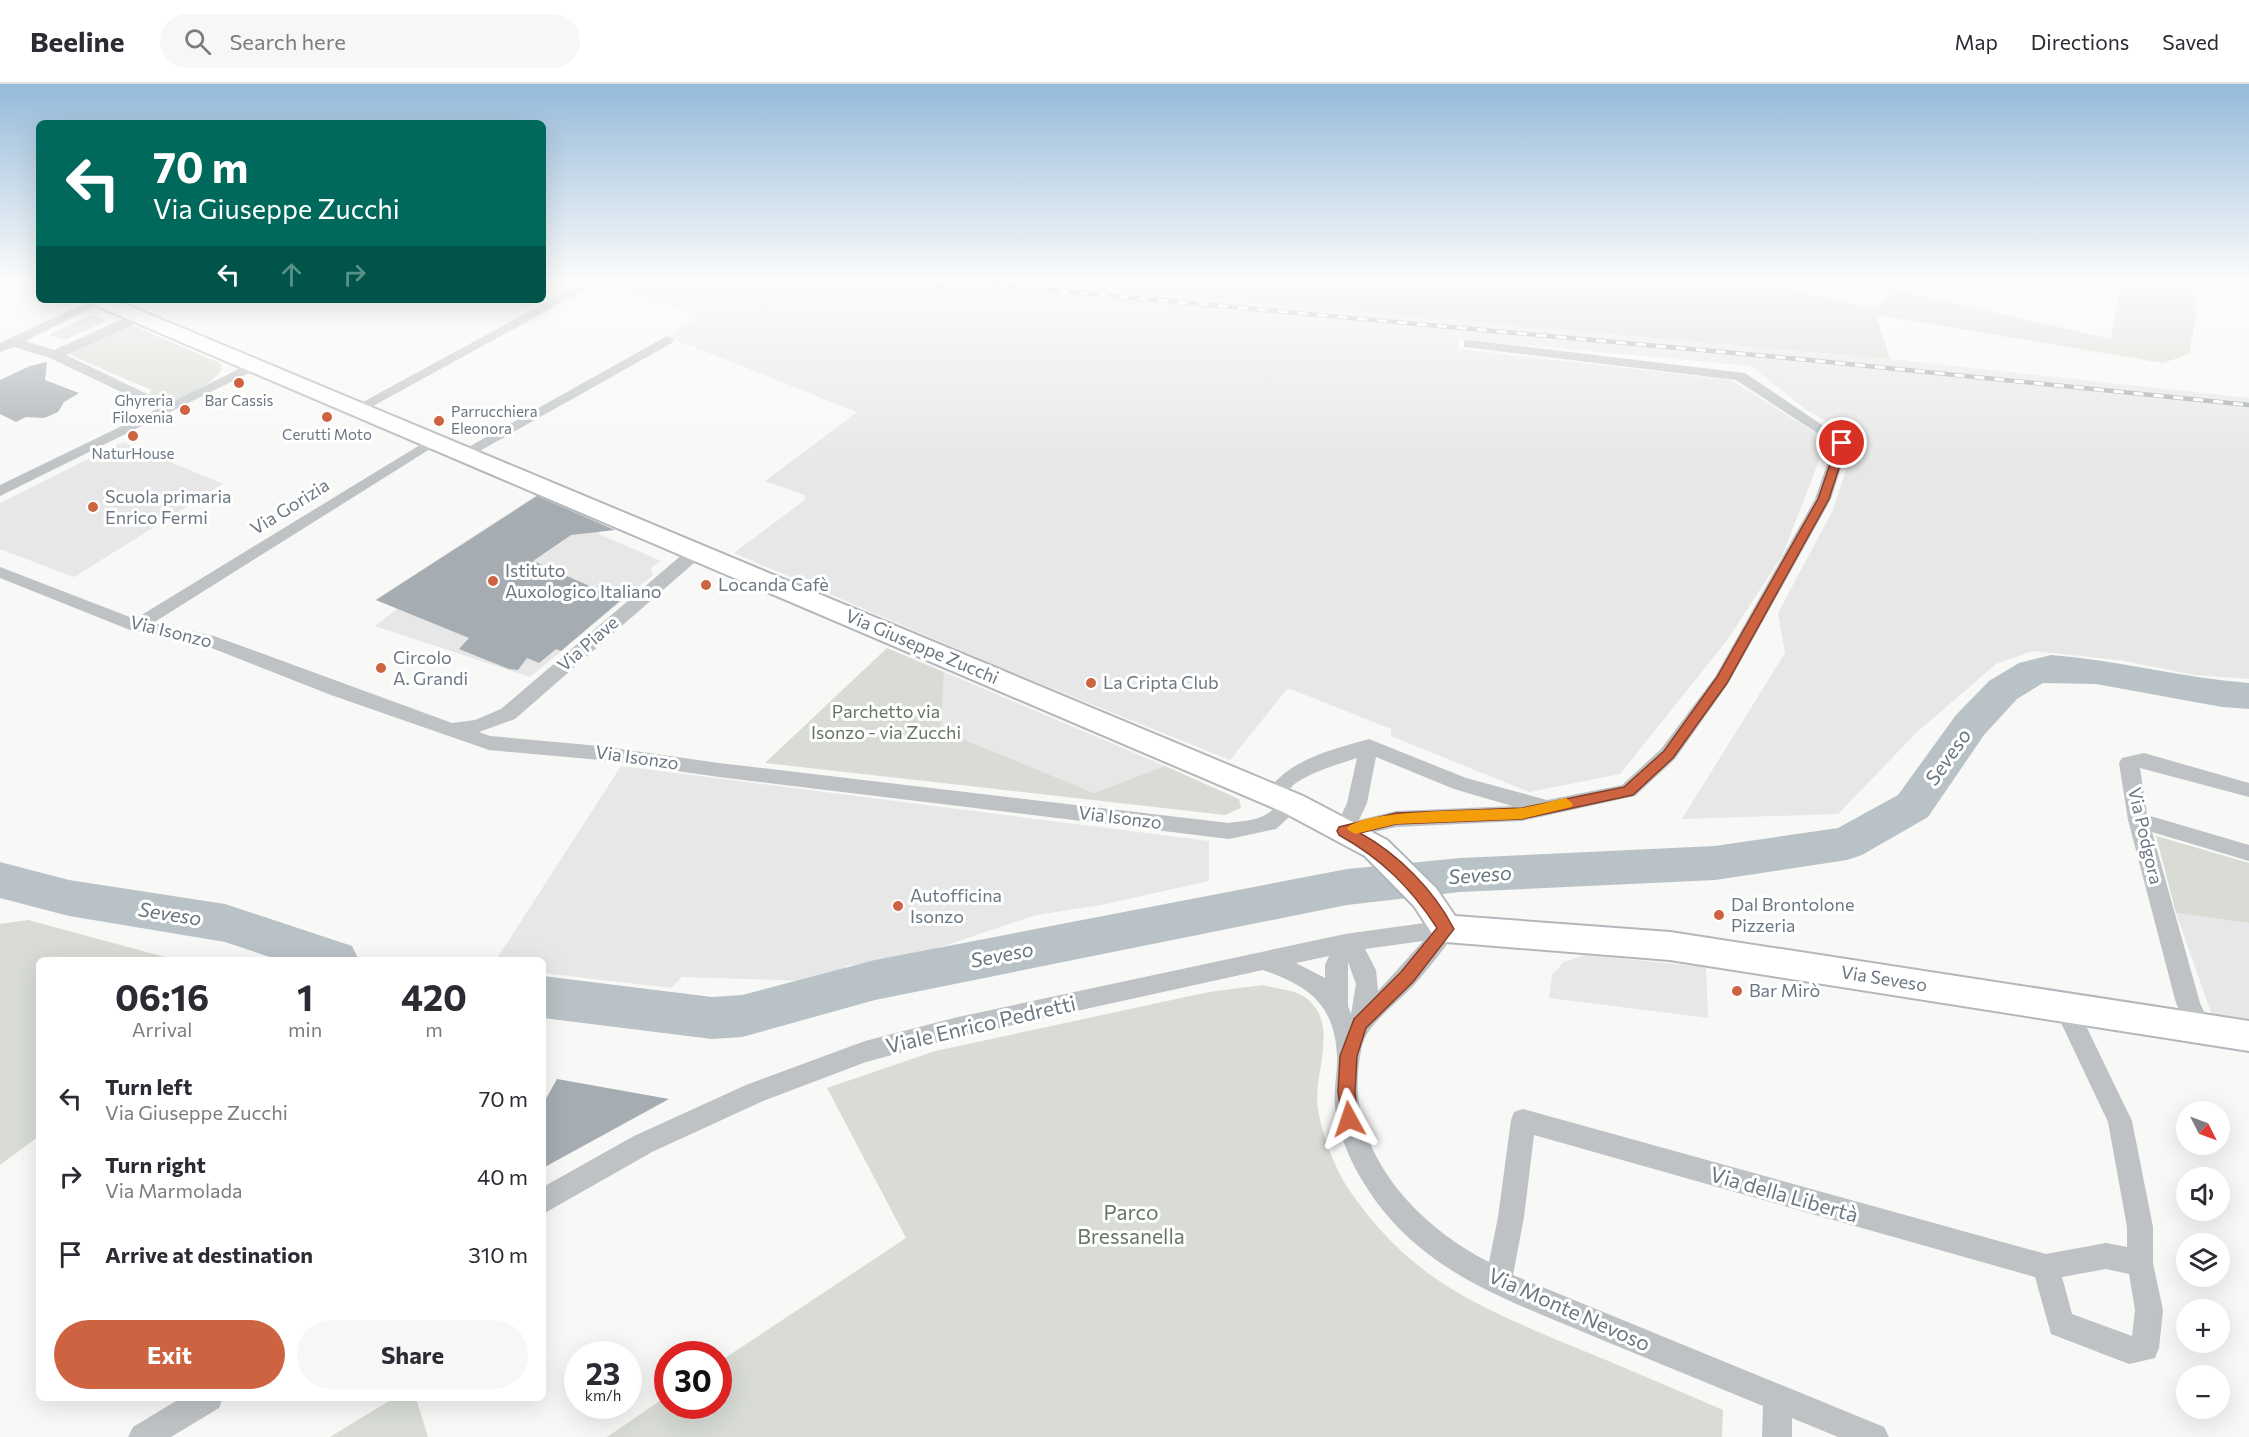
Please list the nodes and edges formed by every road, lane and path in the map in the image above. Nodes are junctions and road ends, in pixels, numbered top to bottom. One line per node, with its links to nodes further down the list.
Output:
1 (17, 343): 7 (street)
2 (83, 343): 7 (street)
3 (201, 343): 8 (street, Via Giuseppe Zucchi)
4 (479, 343): 9 (street)
5 (661, 343): 12 (street)
6 (1469, 344): 23 (street)
7 (55, 356): 10 (street)
8 (256, 366): 9 (street, Via Giuseppe Zucchi); 10 (street)
9 (357, 408): 11 (street, Via Giuseppe Zucchi)
10 (168, 409): 13 (street)
11 (433, 441): 12 (street, Via Giuseppe Zucchi); 16 (street, Via Gorizia)
12 (464, 454): 14 (street, Via Giuseppe Zucchi)
13 (0, 491)
14 (696, 552): 17 (street, Via Piave); 22 (street, Via Giuseppe Zucchi)
15 (0, 572): 16 (street, Via Isonzo)
16 (136, 626): 18 (street, Via Isonzo)
17 (508, 714): 18 (street, Via Piave); 19 (street)
18 (452, 729): 19 (street, Via Isonzo)
19 (513, 745): 22 (street, Via Isonzo)
20 (1369, 746): 22 (street, Via Isonzo); 23 (street); 25 (street)
21 (2249, 790): 24 (street, Via Podgora)
22 (1284, 800): 25 (street, Via Giuseppe Zucchi)
23 (1546, 807): 25 (street)
24 (2138, 820): 26 (street); 33 (street, Via Podgora)
25 (1344, 831): 27 (street, Via Giuseppe Zucchi)
26 (2249, 853)
27 (1446, 929): 28 (street, Viale Enrico Pedretti); 31 (street, Via Seveso); 32 (street, Via Monte Nevoso)
28 (1345, 943): 29 (street, Viale Enrico Pedretti); 30 (street, Via Monte Nevoso); 32 (street, Via Monte Nevoso)
29 (1266, 962): 30 (street, Via Monte Nevoso); 36 (street, Viale Enrico Pedretti)
30 (1336, 1007): 35 (street, Via Monte Nevoso)
31 (2066, 1008): 33 (street, Via Seveso); 37 (street)
32 (1360, 1024): 35 (street, Via Monte Nevoso)
33 (2199, 1028): 34 (street, Via Seveso)
34 (2249, 1036)
35 (1349, 1056): 39 (street, Via Monte Nevoso)
36 (546, 1199)
37 (2140, 1263): 38 (street, Via della Libertà); 38 (street)
38 (2046, 1267): 39 (street, Via della Libertà)
39 (1498, 1282): 40 (street, Via Monte Nevoso)
40 (1777, 1399): 43 (street); 44 (street, Via Monte Nevoso)
41 (204, 1401): 42 (street)
42 (143, 1437)
43 (1777, 1437)
44 (1874, 1437)

